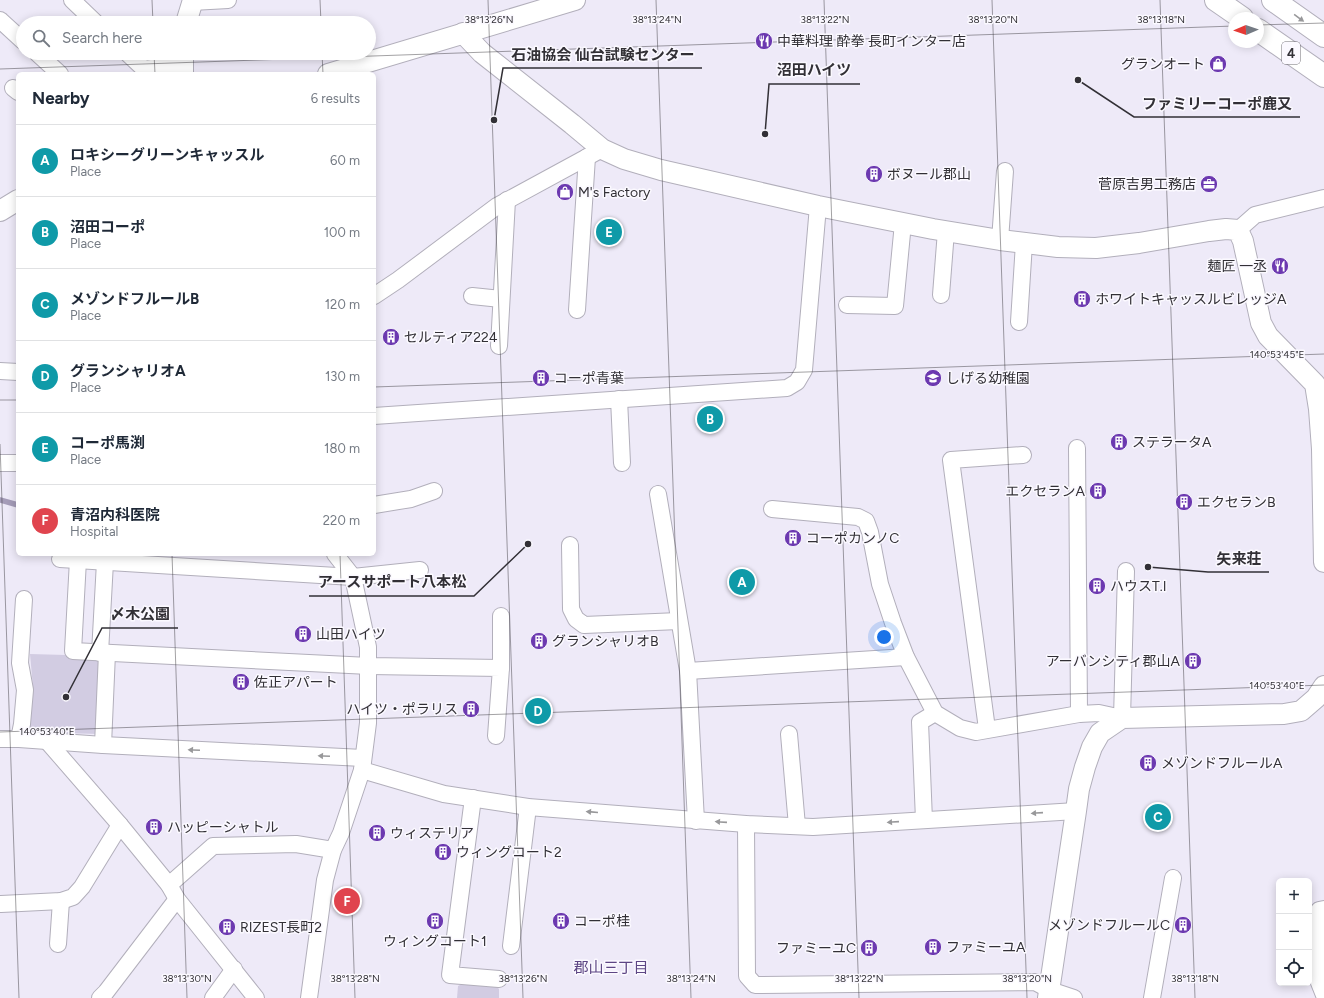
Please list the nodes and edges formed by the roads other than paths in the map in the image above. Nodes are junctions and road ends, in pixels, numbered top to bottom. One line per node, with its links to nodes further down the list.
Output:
1 (72, 0): 8 (street)
2 (228, 0): 6 (street)
3 (575, 0): 11 (street)
4 (1216, 0): 7 (highway)
5 (1273, 0): 14 (highway, 4, one-way to 14)
6 (192, 1): 9 (street)
7 (1233, 12)
8 (89, 16)
9 (188, 16)
10 (0, 20): 12 (street)
11 (463, 33): 15 (street); 23 (street)
12 (16, 34)
13 (1264, 34): 22 (highway, 4)
14 (1324, 36)
15 (376, 59)
16 (45, 60): 20 (street)
17 (135, 60): 19 (street)
18 (374, 60): 21 (street)
19 (183, 64)
20 (58, 72)
21 (335, 72)
22 (1324, 76)
23 (595, 153): 26 (street); 28 (street); 40 (street)
24 (1005, 171): 33 (street)
25 (1324, 198): 31 (street)
26 (507, 200): 35 (street); 38 (street)
27 (16, 201): 29 (street)
28 (818, 206): 30 (street); 45 (street)
29 (0, 211)
30 (903, 223): 32 (street); 39 (street)
31 (1238, 230): 34 (street); 46 (street)
32 (946, 231): 33 (street); 36 (street)
33 (1000, 240): 34 (street)
34 (1024, 243): 41 (street)
35 (376, 295)
36 (942, 295)
37 (472, 296): 38 (street)
38 (501, 299): 42 (street)
39 (847, 305)
40 (577, 310)
41 (1019, 322)
42 (499, 346)
43 (0, 371): 44 (street)
44 (16, 372)
45 (619, 399): 47 (street); 52 (street)
46 (1321, 408): 62 (street)
47 (376, 416)
48 (1076, 448): 76 (street)
49 (1023, 455): 78 (street)
50 (0, 463): 51 (street)
51 (16, 463)
52 (622, 463)
53 (434, 491): 55 (street)
54 (658, 494): 68 (street)
55 (376, 505)
56 (772, 509): 70 (street)
57 (570, 545): 68 (street)
58 (337, 556): 65 (street)
59 (60, 559): 60 (street)
60 (78, 560): 61 (street); 69 (street)
61 (105, 562): 65 (street); 69 (street)
62 (1324, 562)
63 (420, 570): 65 (street)
64 (1126, 571): 77 (street)
65 (353, 577): 71 (street)
66 (24, 599): 82 (street)
67 (502, 616): 72 (street)
68 (679, 622): 73 (street)
69 (103, 653): 71 (street); 84 (street)
70 (906, 656): 73 (street); 75 (street)
71 (369, 666): 72 (street); 85 (street)
72 (501, 668): 80 (street)
73 (688, 671): 90 (street)
74 (1324, 686): 77 (street)
75 (935, 712): 78 (street); 89 (street)
76 (1079, 714): 77 (street); 78 (street)
77 (1122, 718): 88 (street)
78 (987, 729)
79 (789, 734): 93 (street)
80 (496, 736)
81 (0, 739): 82 (street)
82 (19, 739): 83 (street)
83 (46, 741): 84 (street); 92 (street)
84 (103, 745): 85 (street, one-way to 84)
85 (362, 764): 86 (street); 94 (street)
86 (473, 798): 87 (street); 104 (street)
87 (528, 807): 90 (street, one-way to 87); 102 (street)
88 (1076, 811): 89 (street, one-way to 89); 105 (street)
89 (924, 820): 93 (street, one-way to 93)
90 (696, 821): 91 (street, one-way to 90)
91 (746, 824): 93 (street); 105 (street)
92 (120, 825): 96 (street); 98 (street)
93 (797, 826)
94 (333, 850): 96 (street); 110 (street)
95 (1173, 878): 112 (street)
96 (169, 885): 97 (street)
97 (177, 899): 103 (street); 107 (street)
98 (62, 901): 99 (street); 101 (street)
99 (0, 904)
100 (1324, 909): 106 (street)
101 (58, 944)
102 (511, 946)
103 (234, 969): 108 (street); 109 (street)
104 (499, 979)
105 (1049, 994): 111 (street)
106 (1324, 995)
107 (100, 998)
108 (213, 998)
109 (256, 998)
110 (309, 998)
111 (1074, 998)
112 (1152, 998)

